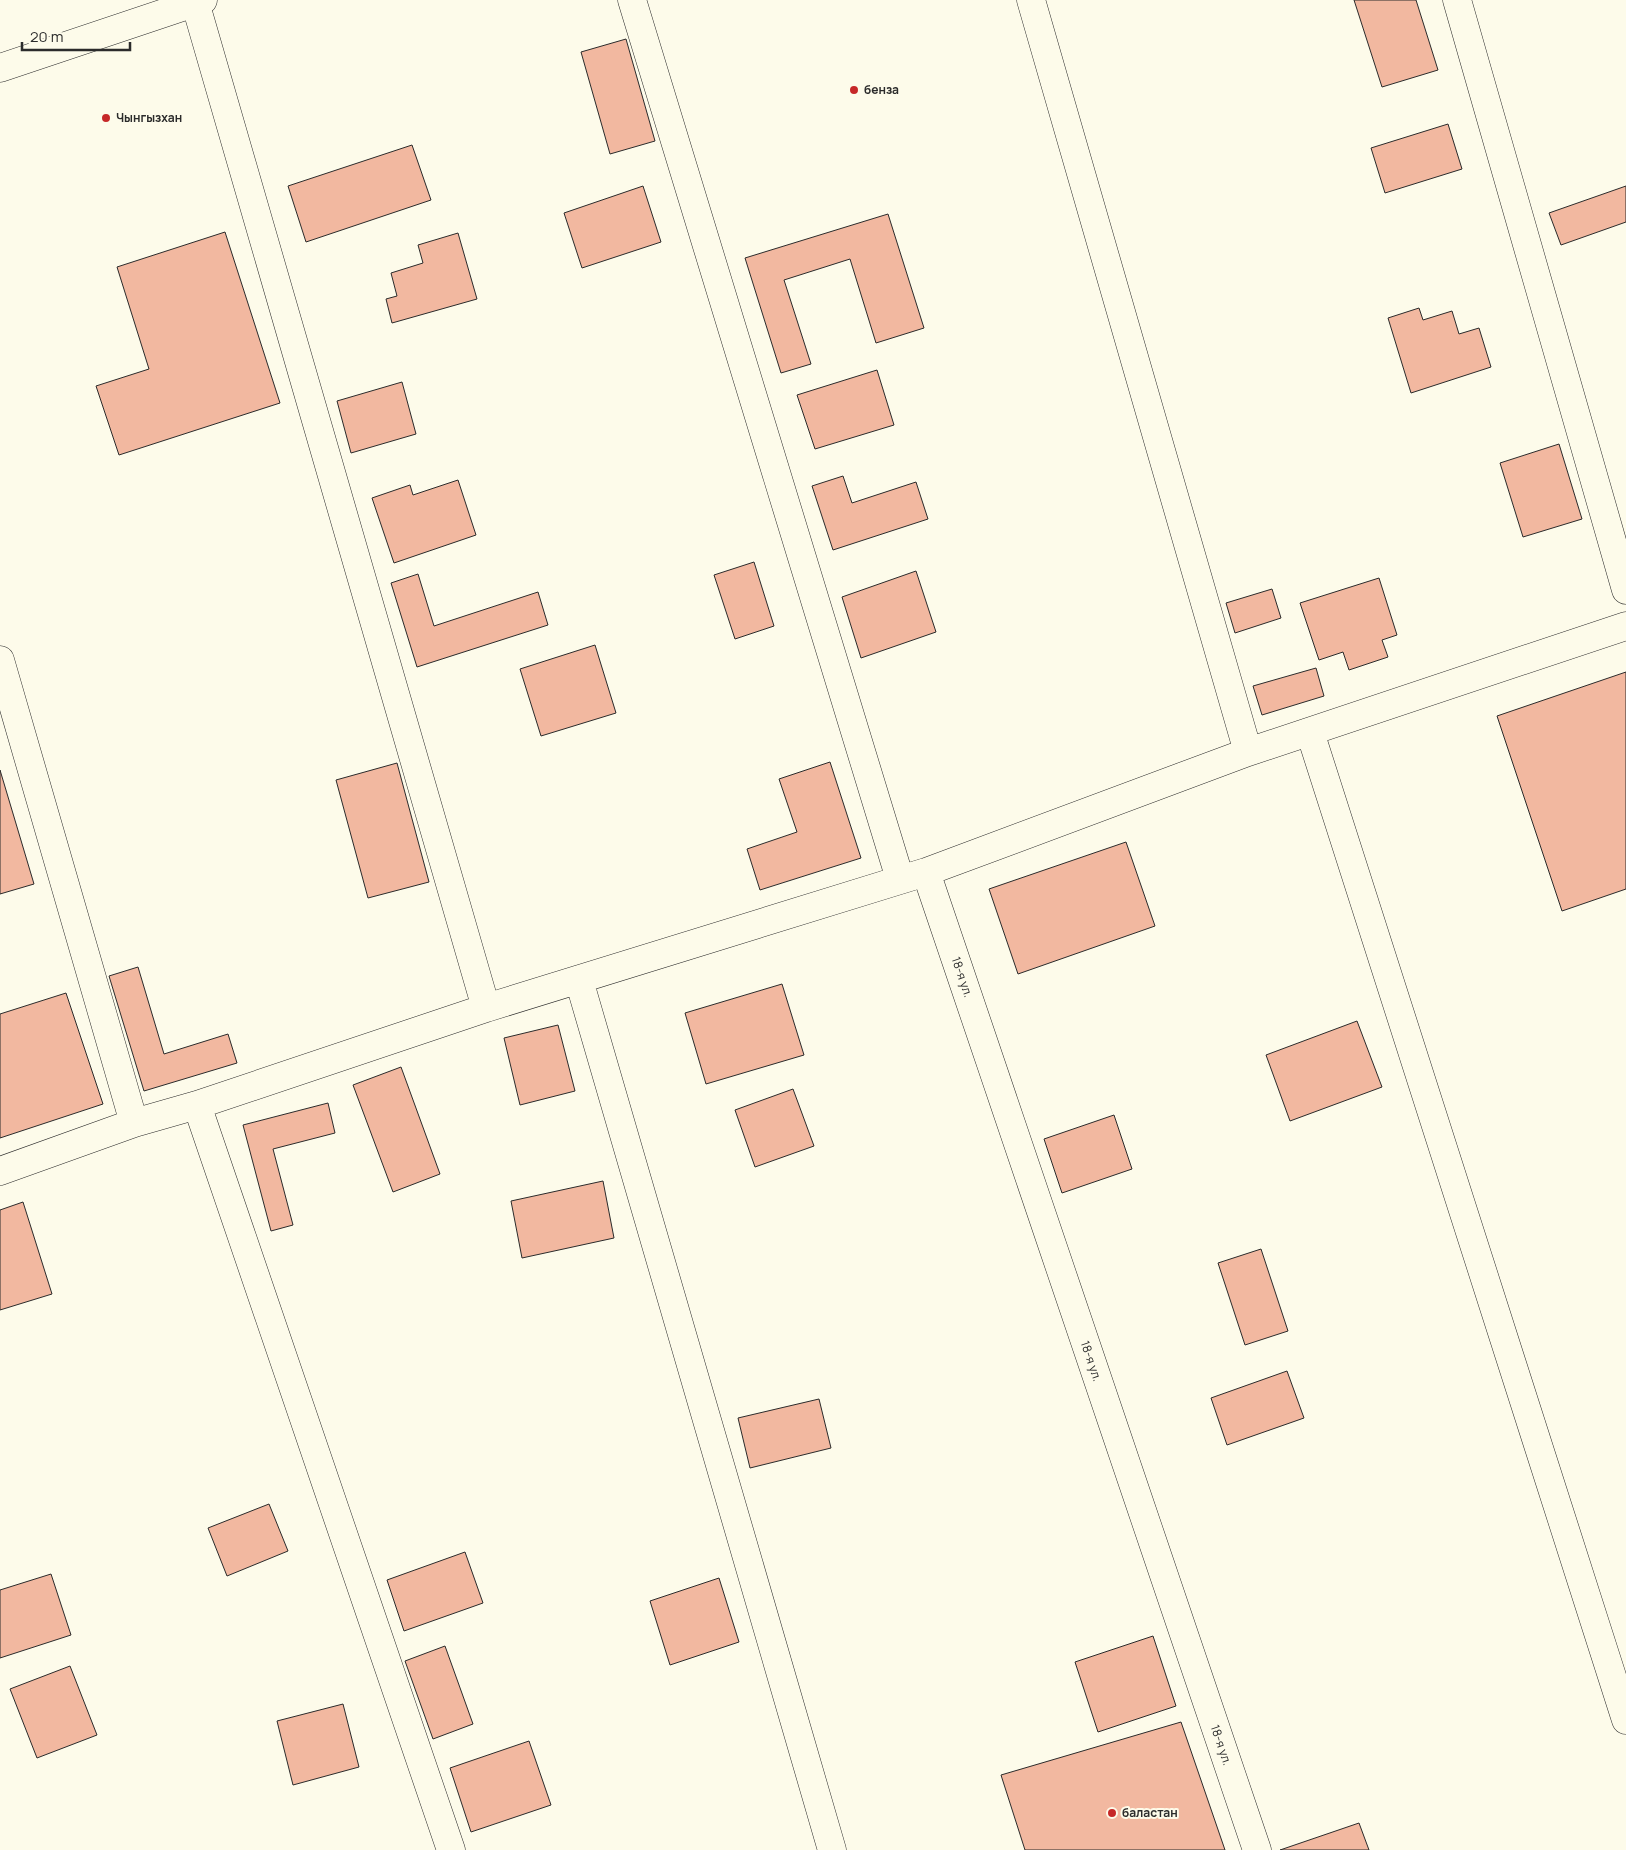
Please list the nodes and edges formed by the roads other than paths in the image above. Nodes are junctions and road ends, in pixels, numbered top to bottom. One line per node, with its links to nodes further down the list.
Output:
1 (632, 0): 11 (main road, 18-я ул.)
2 (1031, 0): 10 (main road)
3 (1457, 0): 6 (main road)
4 (199, 1): 5 (main road); 13 (main road)
5 (0, 68)
6 (1626, 590)
7 (1626, 626): 9 (main road)
8 (0, 660): 15 (main road)
9 (1310, 732): 10 (main road); 17 (main road)
10 (1248, 752): 11 (main road)
11 (913, 876): 12 (main road); 20 (main road, 18-я ул.)
12 (579, 980): 13 (main road); 19 (main road)
13 (486, 1008): 14 (main road)
14 (196, 1105): 15 (main road); 18 (main road)
15 (134, 1124): 16 (main road)
16 (0, 1171)
17 (1626, 1720)
18 (451, 1850)
19 (832, 1850)
20 (1257, 1850)

